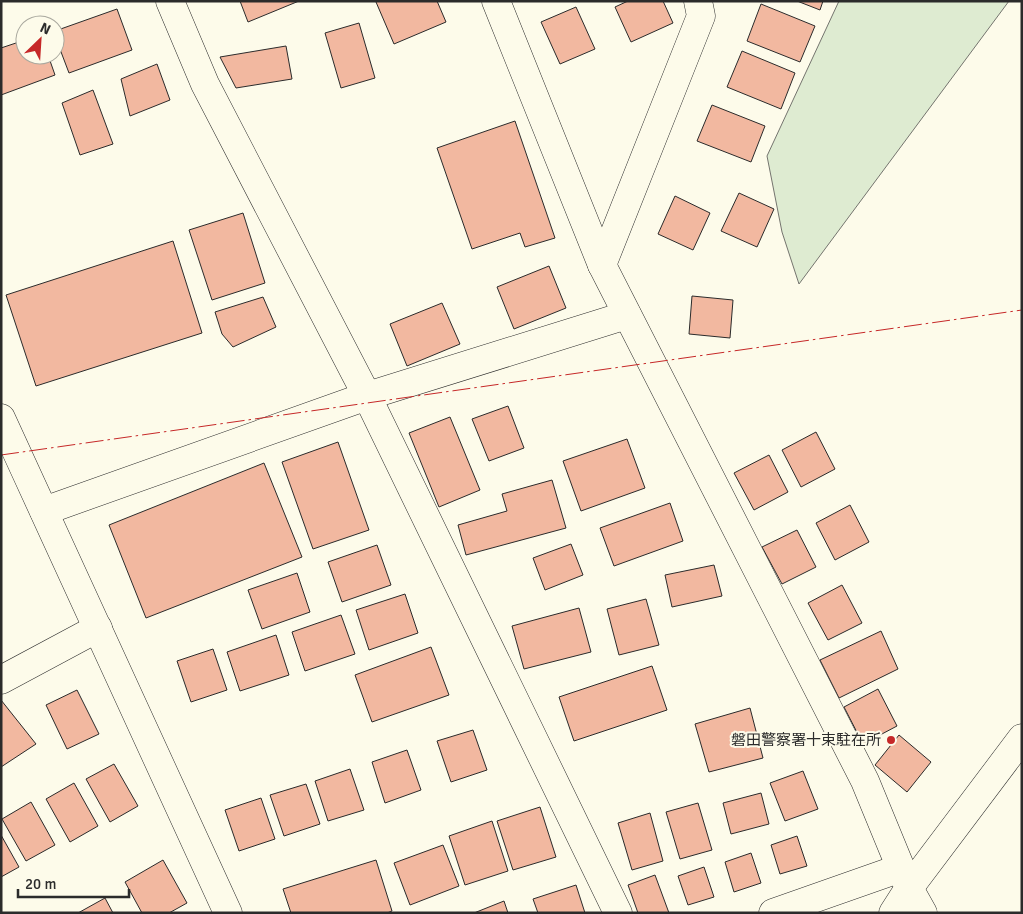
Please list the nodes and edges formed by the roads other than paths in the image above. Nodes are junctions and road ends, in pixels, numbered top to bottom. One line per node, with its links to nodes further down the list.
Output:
1 (170, 1): 6 (street)
2 (698, 1): 4 (street)
3 (503, 4): 4 (street)
4 (602, 265): 5 (street)
5 (627, 315): 6 (street); 12 (street)
6 (367, 396): 8 (street); 14 (street)
7 (1, 418): 8 (street)
8 (44, 511): 9 (street)
9 (98, 628): 10 (street); 13 (street)
10 (1, 680)
11 (1022, 738): 12 (street)
12 (905, 878): 15 (street); 16 (street); 17 (street)
13 (228, 913)
14 (618, 913)
15 (773, 913)
16 (893, 913)
17 (923, 913)

